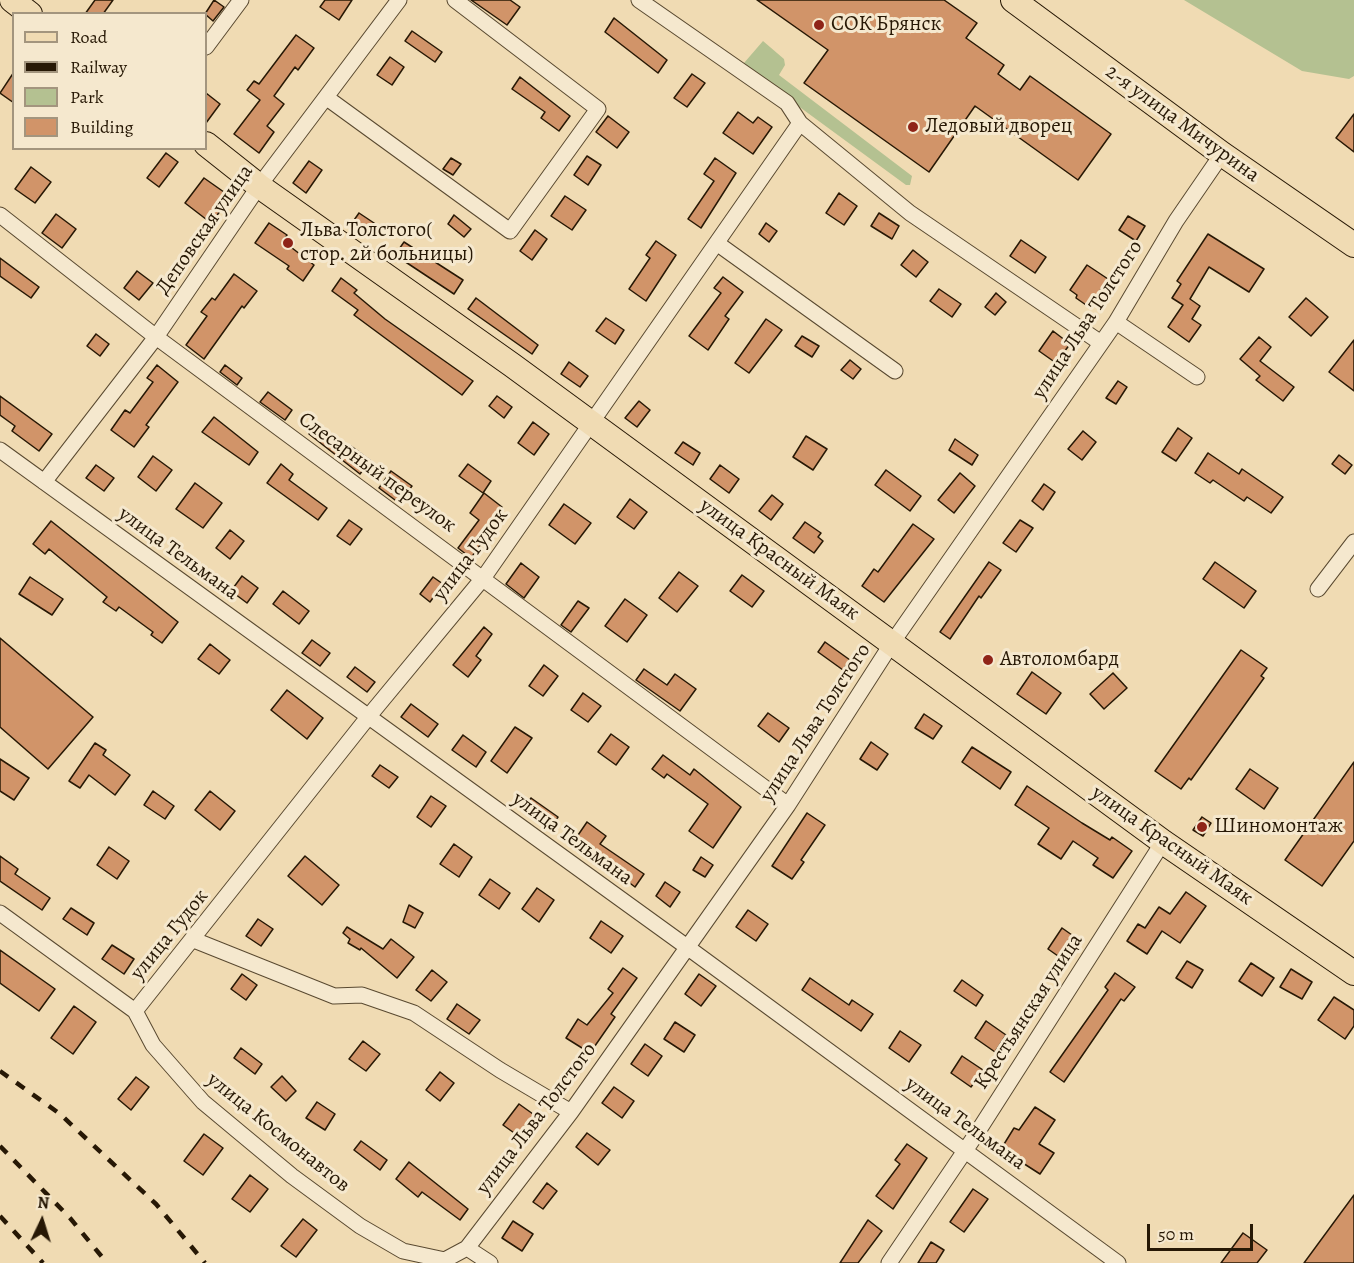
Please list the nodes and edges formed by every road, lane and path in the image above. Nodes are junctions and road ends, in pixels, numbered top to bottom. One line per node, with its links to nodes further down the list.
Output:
1 (12, 0): 7 (main road)
2 (241, 0): 8 (street)
3 (399, 0): 9 (street, Деповская улица)
4 (455, 0): 9 (street)
5 (639, 0): 10 (street)
6 (1013, 0): 12 (main road, 2-я улица Мичурина)
7 (27, 12)
8 (207, 46)
9 (327, 98): 13 (street, Деповская улица)
10 (800, 123): 15 (street, улица Гудок); 19 (street)
11 (207, 145): 13 (main road, улица Красный Маяк)
12 (1222, 154): 16 (main road, 2-я улица Мичурина); 17 (street, улица Льва Толстого)
13 (259, 186): 18 (street, Деповская улица); 22 (main road, улица Красный Маяк)
14 (0, 215): 18 (street, Слесарный переулок)
15 (718, 244): 20 (street); 22 (street, улица Гудок)
16 (1354, 245)
17 (1116, 322): 19 (street, улица Льва Толстого); 21 (street)
18 (156, 337): 24 (street, Деповская улица); 26 (street, Слесарный переулок)
19 (1101, 343): 28 (street, улица Льва Толстого)
20 (895, 371)
21 (1197, 376)
22 (591, 423): 26 (street, улица Гудок); 28 (main road, улица Красный Маяк)
23 (0, 450): 24 (street, улица Тельмана)
24 (44, 482): 29 (street, улица Тельмана)
25 (1354, 542): 27 (street)
26 (484, 577): 29 (street, улица Гудок); 30 (street, Слесарный переулок)
27 (1318, 589)
28 (892, 643): 30 (street, улица Льва Толстого); 31 (main road, улица Красный Маяк)
29 (367, 718): 33 (street, улица Гудок); 34 (street, улица Тельмана)
30 (788, 805): 34 (street, улица Льва Толстого)
31 (1163, 842): 35 (main road, улица Красный Маяк); 38 (street, Крестьянская улица)
32 (0, 913): 36 (street, улица Космонавтов)
33 (194, 939): 36 (street, улица Гудок); 37 (street)
34 (687, 947): 37 (street, улица Льва Толстого); 38 (street, улица Тельмана)
35 (1354, 973)
36 (135, 1011): 40 (street, улица Космонавтов)
37 (571, 1112): 39 (street, улица Льва Толстого)
38 (965, 1150): 43 (street, Крестьянская улица); 44 (street, улица Тельмана)
39 (467, 1248): 41 (street, улица Льва Толстого); 42 (street)
40 (404, 1257): 41 (street, улица Космонавтов)
41 (442, 1261)
42 (490, 1263)
43 (889, 1263)
44 (1118, 1263)

